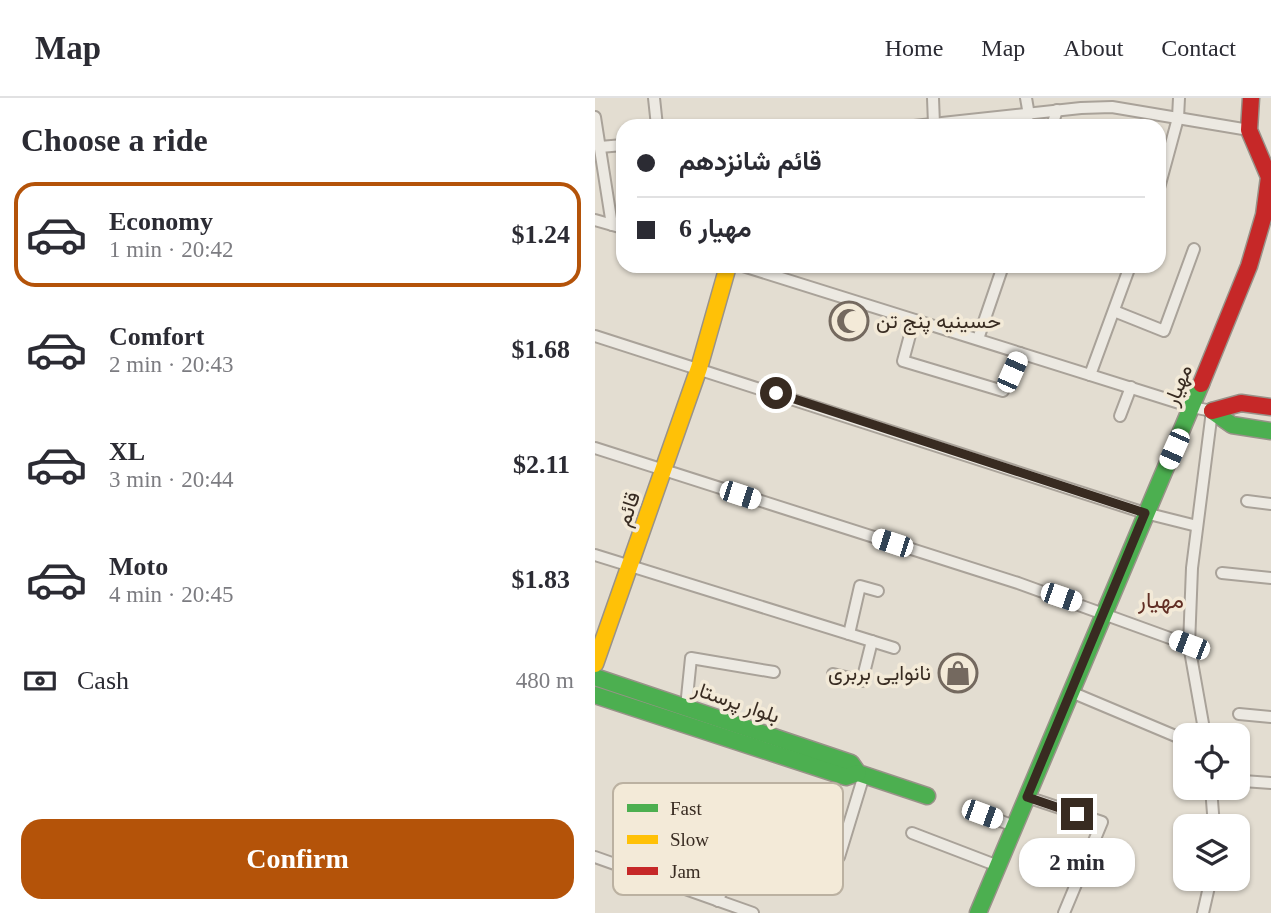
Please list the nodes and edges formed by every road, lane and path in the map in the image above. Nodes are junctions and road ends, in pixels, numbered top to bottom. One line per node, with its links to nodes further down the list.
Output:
1 (655, 98): 11 (street)
2 (933, 98): 12 (street)
3 (1026, 98): 8 (street)
4 (1179, 98): 10 (street)
5 (1251, 98): 15 (street, مهیار)
6 (1114, 103): 7 (street); 10 (street)
7 (1057, 110): 8 (street); 14 (street)
8 (1029, 115): 13 (street)
9 (595, 117): 17 (street)
10 (1178, 118): 15 (street); 18 (street)
11 (656, 119)
12 (934, 119)
13 (987, 119)
14 (1054, 119)
15 (1249, 130): 35 (street, مهیار)
16 (616, 146): 17 (street)
17 (600, 147): 20 (street)
18 (1166, 162)
19 (595, 220): 21 (street)
20 (616, 222)
21 (616, 227)
22 (1194, 248): 27 (street)
23 (726, 273): 32 (street, قائم)
24 (765, 273): 28 (street)
25 (1001, 273): 30 (street)
26 (1128, 273): 27 (street)
27 (1114, 311): 33 (street)
28 (914, 320): 30 (street); 31 (street)
29 (595, 336): 32 (street)
30 (978, 339): 31 (street)
31 (1020, 353): 33 (street)
32 (699, 368): 41 (street, قائم); 44 (street)
33 (1090, 375): 34 (street)
34 (1131, 387): 35 (street); 38 (street)
35 (1192, 407): 37 (street); 44 (street, مهیار)
36 (1271, 407): 37 (street)
37 (1212, 411): 39 (street); 45 (street)
38 (1120, 416)
39 (1271, 431)
40 (595, 448): 41 (street)
41 (663, 471): 47 (street, قائم); 51 (street)
42 (1247, 501): 43 (street)
43 (1271, 503)
44 (1145, 513): 45 (street); 51 (street, مهیار)
45 (1197, 526): 54 (street)
46 (595, 555): 47 (street)
47 (631, 566): 52 (street); 56 (street, قائم)
48 (1222, 573): 49 (street)
49 (1271, 578)
50 (878, 591): 52 (street)
51 (1104, 612): 54 (street); 60 (street, مهیار)
52 (849, 634): 53 (street)
53 (872, 641): 55 (street); 58 (street)
54 (1189, 645): 65 (street)
55 (894, 648)
56 (595, 664)
57 (774, 672): 62 (street)
58 (833, 674)
59 (595, 677): 62 (street, بلوار پرستار)
60 (1071, 692): 66 (street); 71 (street, مهیار)
61 (595, 695): 67 (street, بلوار پرستار)
62 (686, 707): 67 (street, بلوار پرستار)
63 (1239, 713): 64 (street)
64 (1271, 717)
65 (1202, 723)
66 (1173, 735)
67 (861, 774): 70 (street, بلوار پرستار); 75 (street)
68 (1250, 782): 69 (street)
69 (1271, 783)
70 (927, 796)
71 (1027, 797): 73 (street, مهیار); 85 (street)
72 (982, 814): 73 (street)
73 (1014, 826): 78 (street, مهیار)
74 (912, 833): 78 (street)
75 (843, 842)
76 (595, 857): 77 (street)
77 (613, 863)
78 (998, 866): 84 (street, مهیار)
79 (1208, 891): 86 (street)
80 (701, 895): 82 (street)
81 (720, 895): 82 (street)
82 (718, 901): 83 (street)
83 (753, 913)
84 (978, 913)
85 (1064, 913)
86 (1203, 913)

